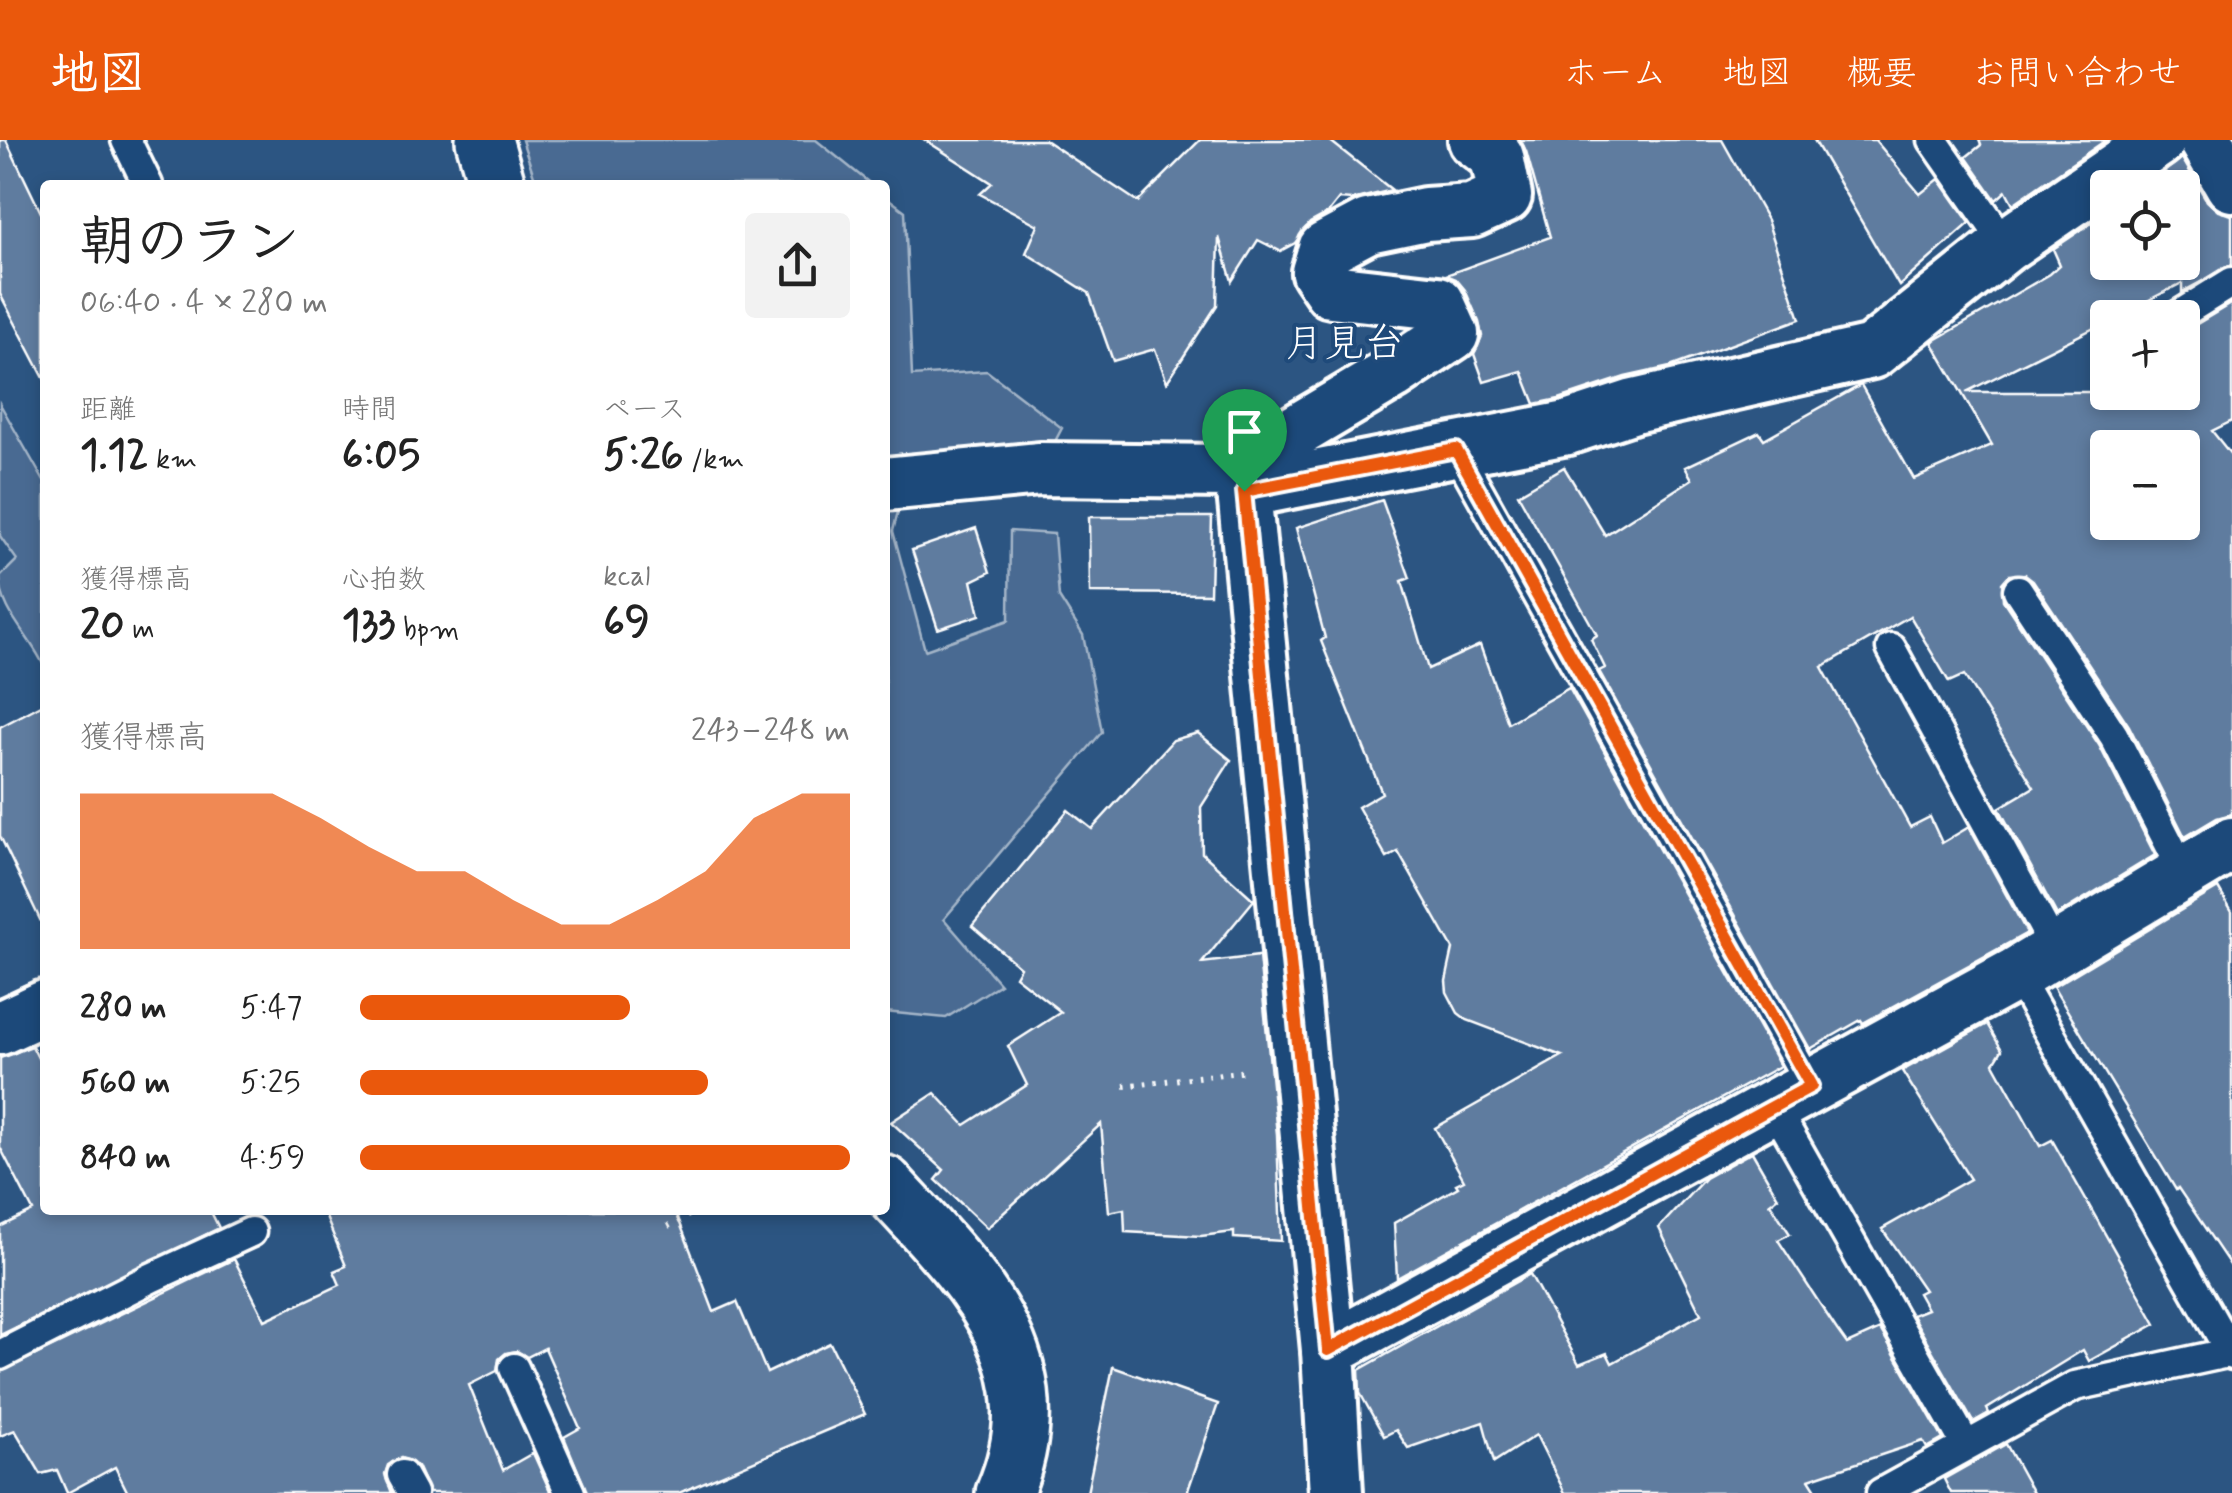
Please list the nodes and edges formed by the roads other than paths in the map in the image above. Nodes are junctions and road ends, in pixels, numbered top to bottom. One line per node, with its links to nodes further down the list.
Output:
1 (126, 140): 7 (lane)
2 (484, 140): 8 (street)
3 (1474, 140): 14 (street)
4 (1933, 140): 10 (lane)
5 (2159, 140): 10 (street)
6 (2206, 140): 9 (street)
7 (146, 180)
8 (496, 180)
9 (2232, 185)
10 (2006, 245): 13 (street)
11 (2232, 282): 12 (lane)
12 (2200, 302)
13 (1456, 450): 14 (street); 23 (lane)
14 (1237, 481): 15 (street); 26 (street)
15 (890, 484)
16 (2018, 590): 19 (lane)
17 (1890, 648): 20 (lane)
18 (2232, 844): 19 (street)
19 (2184, 873): 20 (street)
20 (2036, 962): 23 (street); 27 (lane)
21 (40, 1008): 22 (street)
22 (0, 1028)
23 (1793, 1096): 26 (street); 30 (lane)
24 (890, 1190): 33 (street)
25 (251, 1232): 28 (lane)
26 (1328, 1350): 34 (street)
27 (2232, 1353): 30 (lane)
28 (0, 1355)
29 (514, 1368): 32 (lane)
30 (1966, 1445): 31 (lane)
31 (1891, 1490)
32 (570, 1493)
33 (1004, 1493)
34 (1336, 1493)

